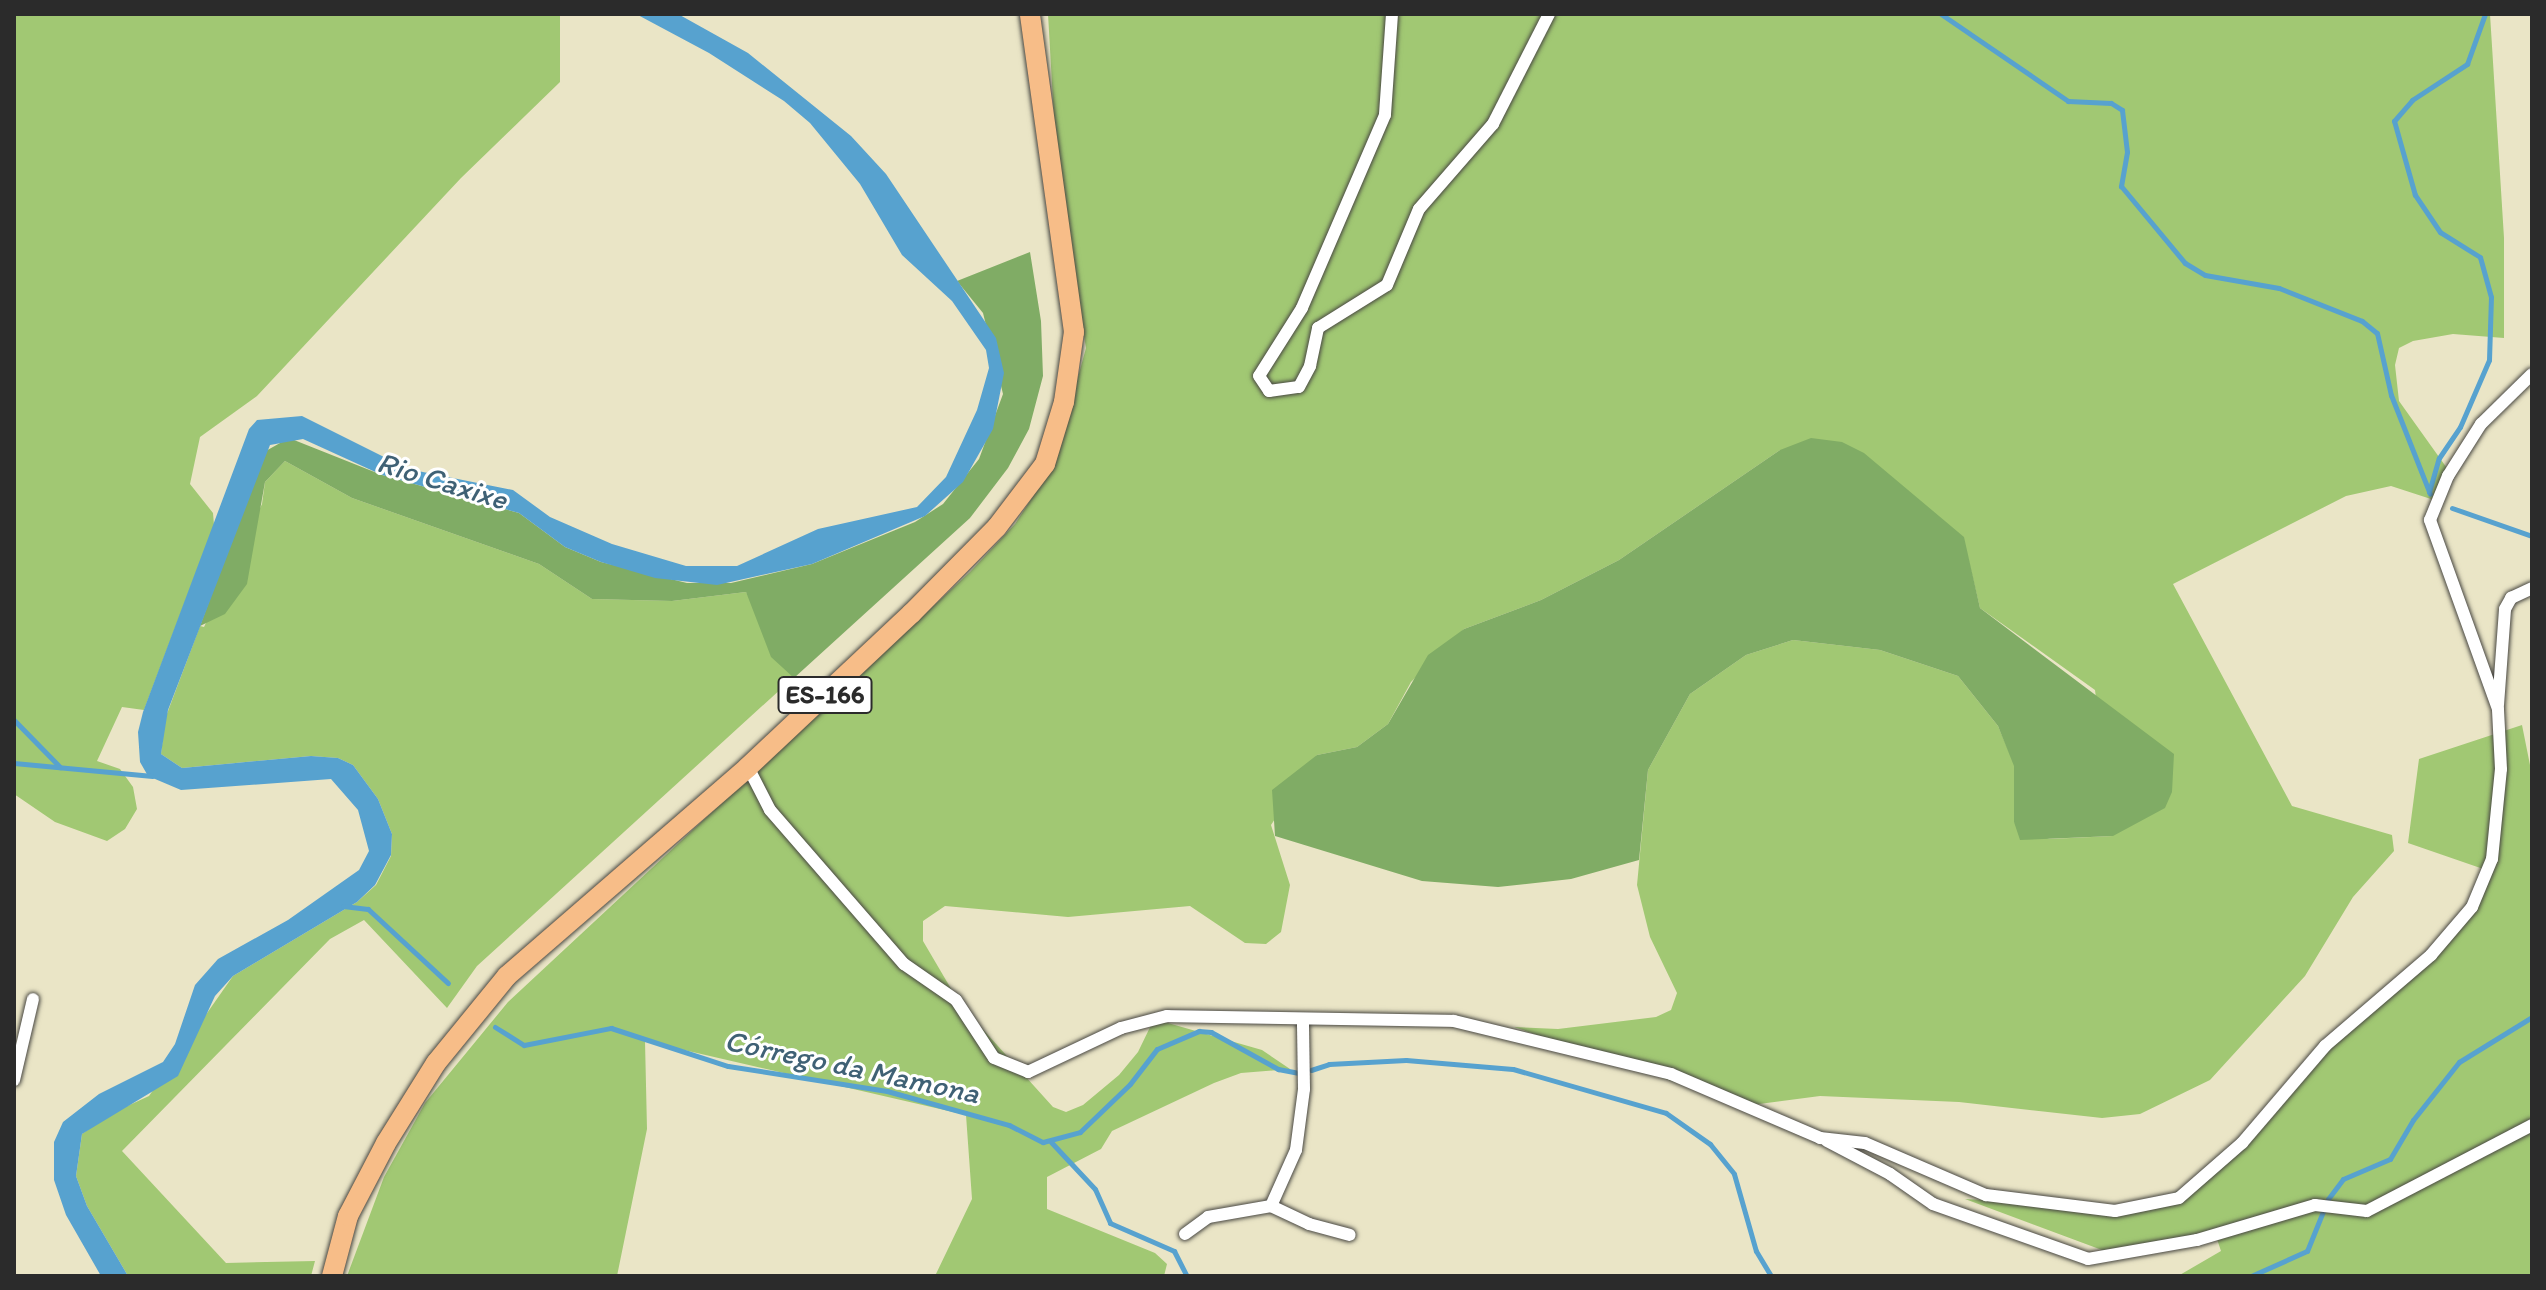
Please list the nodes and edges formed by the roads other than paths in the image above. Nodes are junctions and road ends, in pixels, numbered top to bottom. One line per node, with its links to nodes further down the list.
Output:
1 (1030, 14): 7 (main road, ES-166)
2 (1392, 14): 3 (street)
3 (1549, 14)
4 (2532, 374): 6 (street)
5 (2532, 588): 6 (street)
6 (2498, 709): 12 (street)
7 (748, 767): 9 (street); 16 (main road, ES-166)
8 (33, 999): 10 (street)
9 (1303, 1023): 12 (street); 13 (street)
10 (14, 1080)
11 (2532, 1125): 12 (street)
12 (1820, 1138)
13 (1271, 1206): 14 (street); 15 (street)
14 (1185, 1234)
15 (1350, 1235)
16 (332, 1276)

